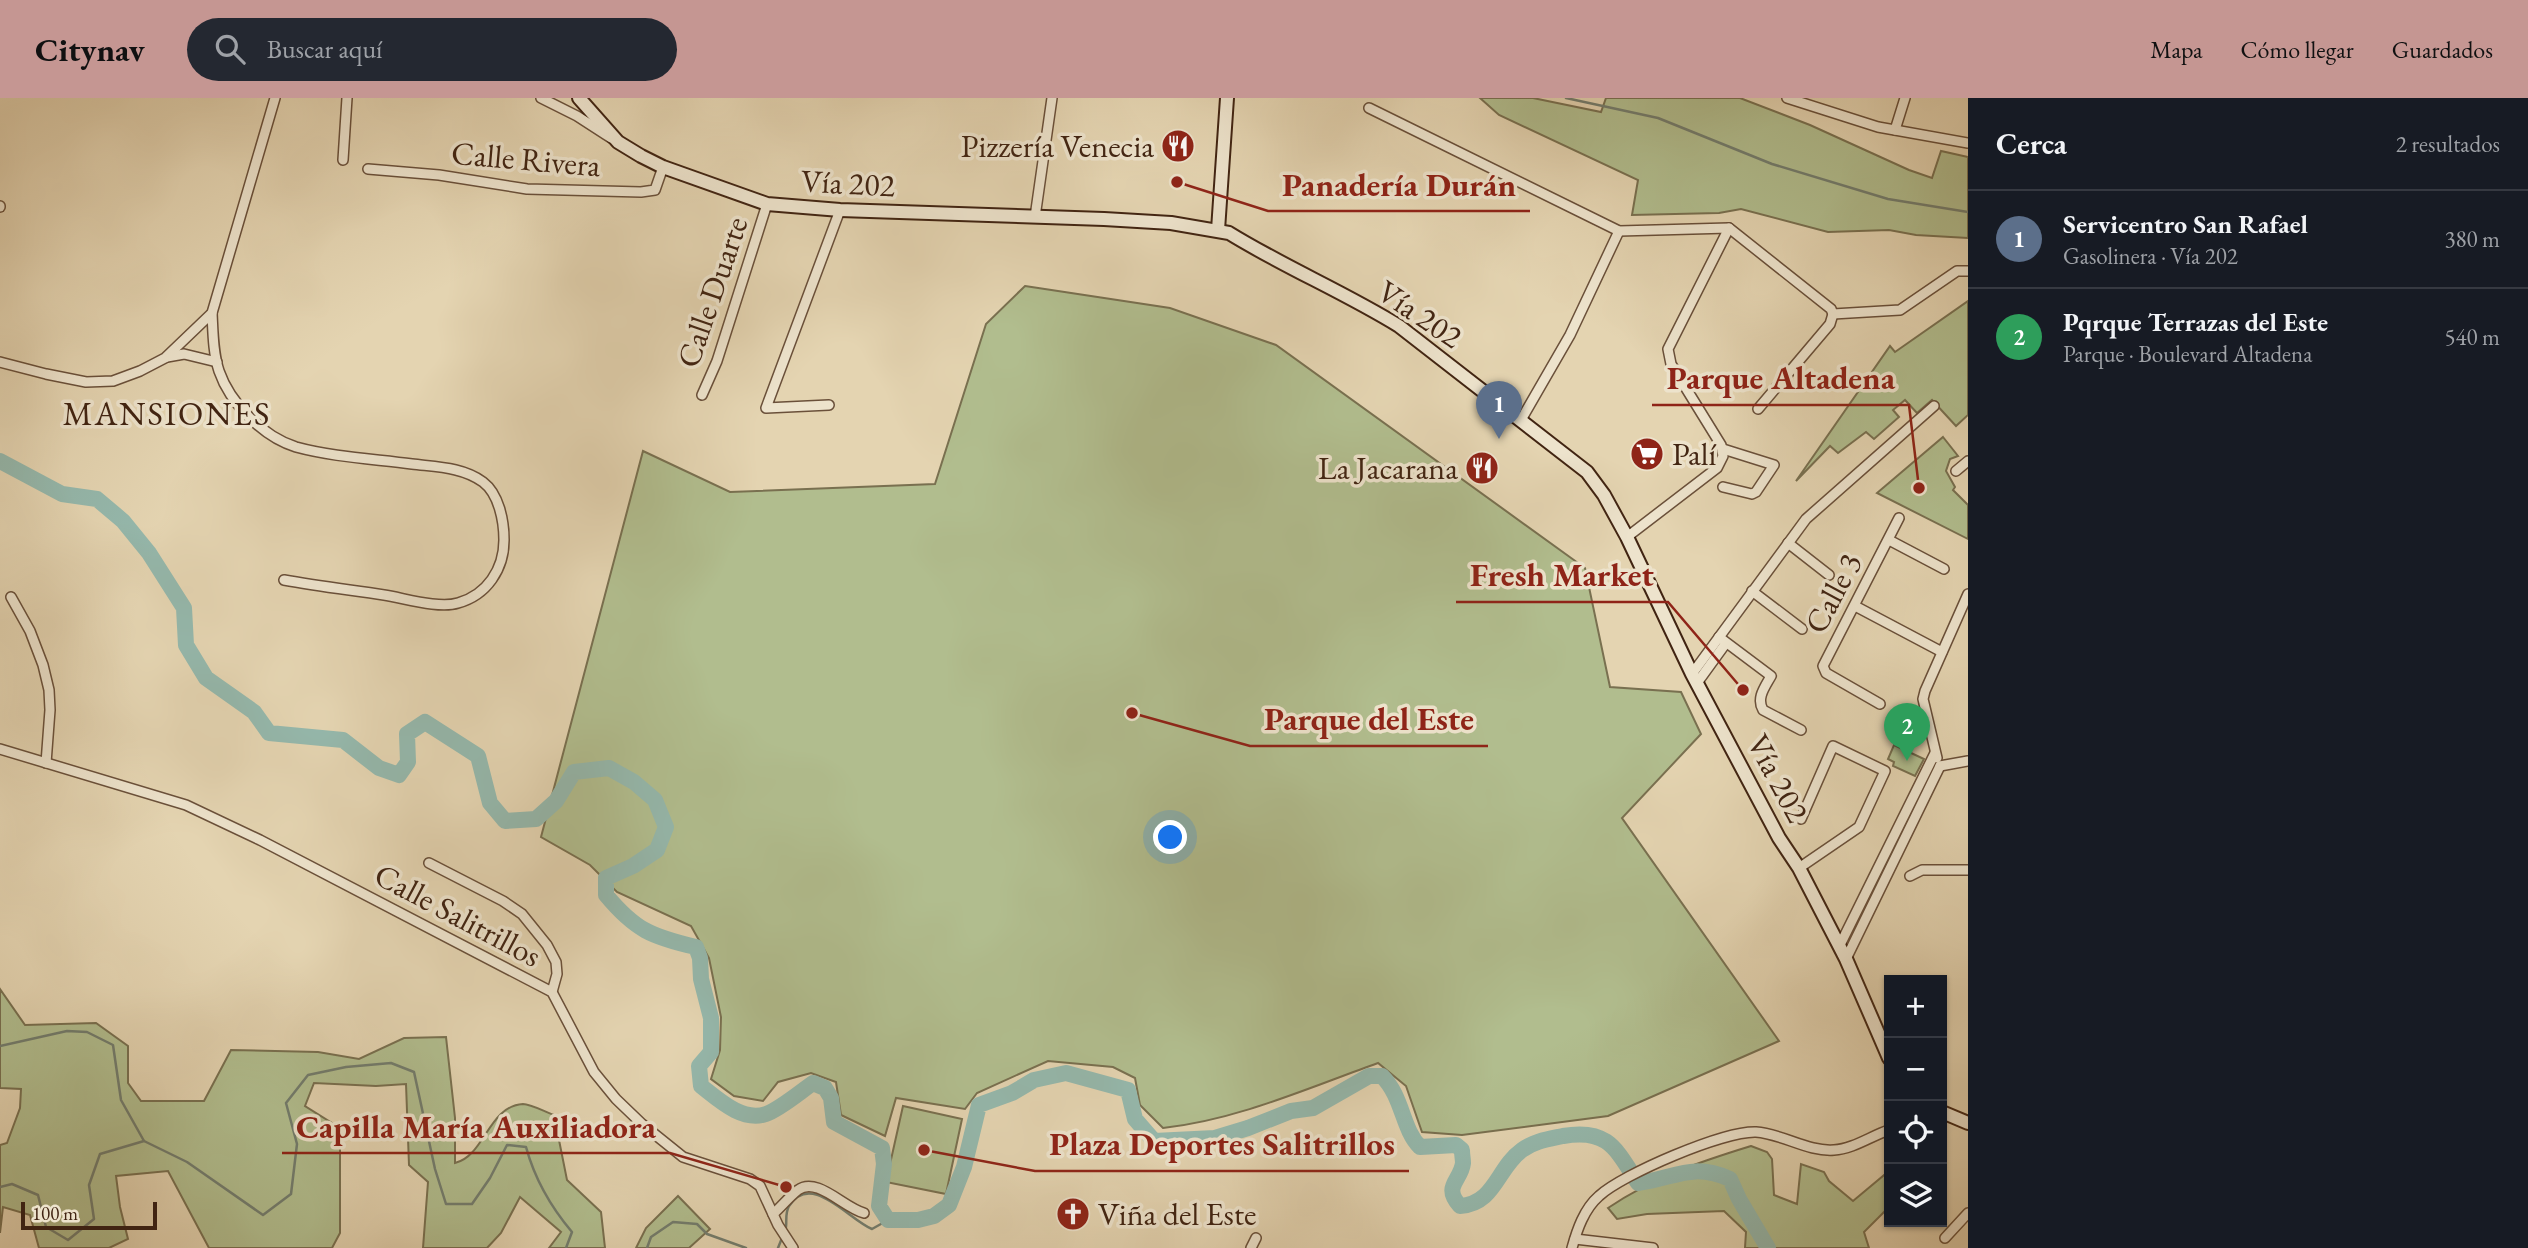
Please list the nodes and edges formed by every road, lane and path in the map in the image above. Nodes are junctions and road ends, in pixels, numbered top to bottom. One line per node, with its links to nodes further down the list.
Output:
1 (275, 98): 23 (street)
2 (347, 98): 13 (street)
3 (541, 98): 11 (street)
4 (579, 98): 11 (main road, Vía 202)
5 (1052, 98): 18 (street)
6 (1227, 98): 20 (main road)
7 (1787, 98): 10 (street)
8 (1905, 98): 10 (street)
9 (1369, 108): 21 (street)
10 (1895, 130): 12 (street)
11 (618, 142): 14 (main road, Vía 202)
12 (1968, 143)
13 (343, 160)
14 (663, 167): 15 (street, Calle Rivera); 16 (main road, Vía 202)
15 (368, 169)
16 (767, 204): 17 (main road, Vía 202); 28 (street, Calle Duarte)
17 (840, 210): 18 (main road, Vía 202); 29 (street)
18 (1035, 217): 20 (main road, Vía 202)
19 (1729, 228): 21 (street); 24 (street); 33 (street)
20 (1218, 230): 32 (main road, Vía 202)
21 (1619, 231): 32 (street)
22 (1968, 271): 24 (street)
23 (212, 313): 25 (street); 27 (street)
24 (1833, 314): 31 (street)
25 (165, 358): 26 (street); 27 (street)
26 (0, 362)
27 (217, 362): 43 (street)
28 (702, 395)
29 (829, 405)
30 (1934, 406): 40 (street)
31 (1758, 410)
32 (1521, 420): 38 (main road, Vía 202)
33 (1723, 449): 36 (street); 38 (street)
34 (1968, 461): 35 (street)
35 (1956, 471)
36 (1723, 487)
37 (1899, 518): 39 (street, Calle 3)
38 (1628, 537): 51 (main road, Vía 202)
39 (1889, 540): 41 (street); 47 (street, Calle 3)
40 (1788, 543): 42 (street); 44 (street)
41 (1944, 569)
42 (1829, 575)
43 (284, 580)
44 (1752, 591): 48 (street); 49 (street)
45 (1968, 594): 50 (street)
46 (11, 597): 57 (street)
47 (1855, 607): 50 (street); 52 (street, Calle 3)
48 (1802, 629)
49 (1722, 640): 51 (street); 53 (street)
50 (1942, 652): 55 (street)
51 (1695, 678): 62 (main road, Vía 202)
52 (1880, 704)
53 (1801, 730)
54 (0, 749): 57 (street, Calle Salitrillos)
55 (1936, 753): 58 (street); 60 (street)
56 (1968, 761): 58 (street)
57 (46, 763): 69 (street, Calle Salitrillos)
58 (1940, 766): 60 (street)
59 (1801, 819): 62 (street)
60 (1902, 831): 65 (street); 66 (street)
61 (429, 863): 69 (street)
62 (1799, 868): 67 (main road, Vía 202)
63 (1968, 868): 64 (street)
64 (1910, 876)
65 (1865, 895): 66 (street); 67 (street)
66 (1875, 900): 68 (street)
67 (1839, 947): 68 (main road, Vía 202)
68 (1846, 959): 70 (main road, Vía 202)
69 (552, 992): 76 (street, Calle Salitrillos)
70 (1884, 1046)
71 (1947, 1114): 72 (main road)
72 (1968, 1123)
73 (1884, 1132): 79 (street)
74 (864, 1213): 76 (street)
75 (1968, 1213): 78 (street)
76 (773, 1214): 80 (street, Calle Salitrillos)
77 (1256, 1238): 81 (street)
78 (1945, 1238)
79 (1574, 1243): 82 (street)
80 (790, 1245)
81 (1251, 1248)
82 (1653, 1248)

